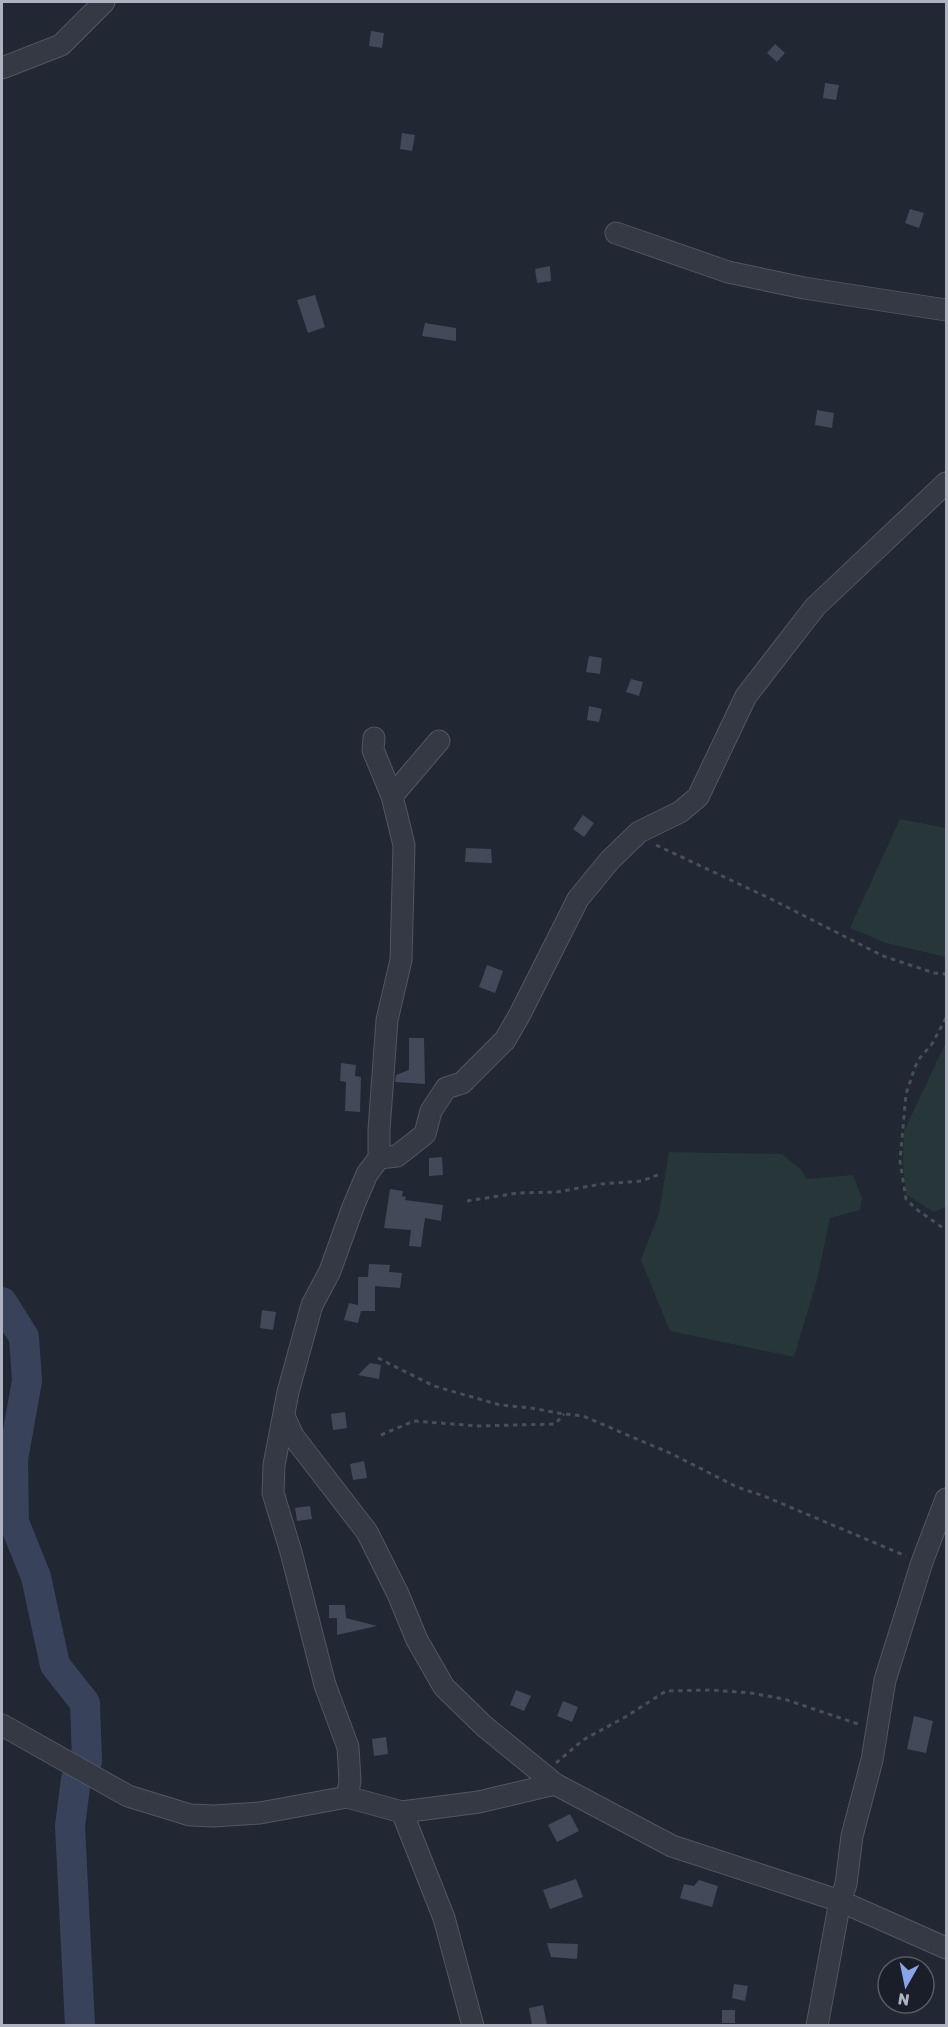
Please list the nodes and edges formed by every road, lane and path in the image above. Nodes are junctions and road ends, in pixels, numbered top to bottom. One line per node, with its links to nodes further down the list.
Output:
1 (104, 2): 2 (street)
2 (2, 68)
3 (616, 233): 4 (street)
4 (946, 310)
5 (946, 483): 9 (street)
6 (374, 738): 8 (street)
7 (439, 741): 8 (street)
8 (392, 796): 12 (street)
9 (639, 832): 10 (path); 12 (street)
10 (946, 974)
11 (946, 1018): 15 (path)
12 (379, 1158): 18 (street)
13 (660, 1174): 14 (path)
14 (467, 1201)
15 (946, 1230)
16 (378, 1359): 17 (path)
17 (564, 1414): 19 (path); 21 (path)
18 (284, 1416): 24 (street); 25 (street)
19 (381, 1435)
20 (946, 1499): 21 (street)
21 (922, 1562): 23 (street)
22 (5, 1729): 25 (street)
23 (878, 1729): 24 (path); 27 (street)
24 (555, 1784): 26 (street); 27 (street)
25 (347, 1797): 26 (street)
26 (402, 1812): 29 (street)
27 (840, 1901): 28 (street); 30 (street)
28 (946, 1948)
29 (473, 2025)
30 (817, 2025)

